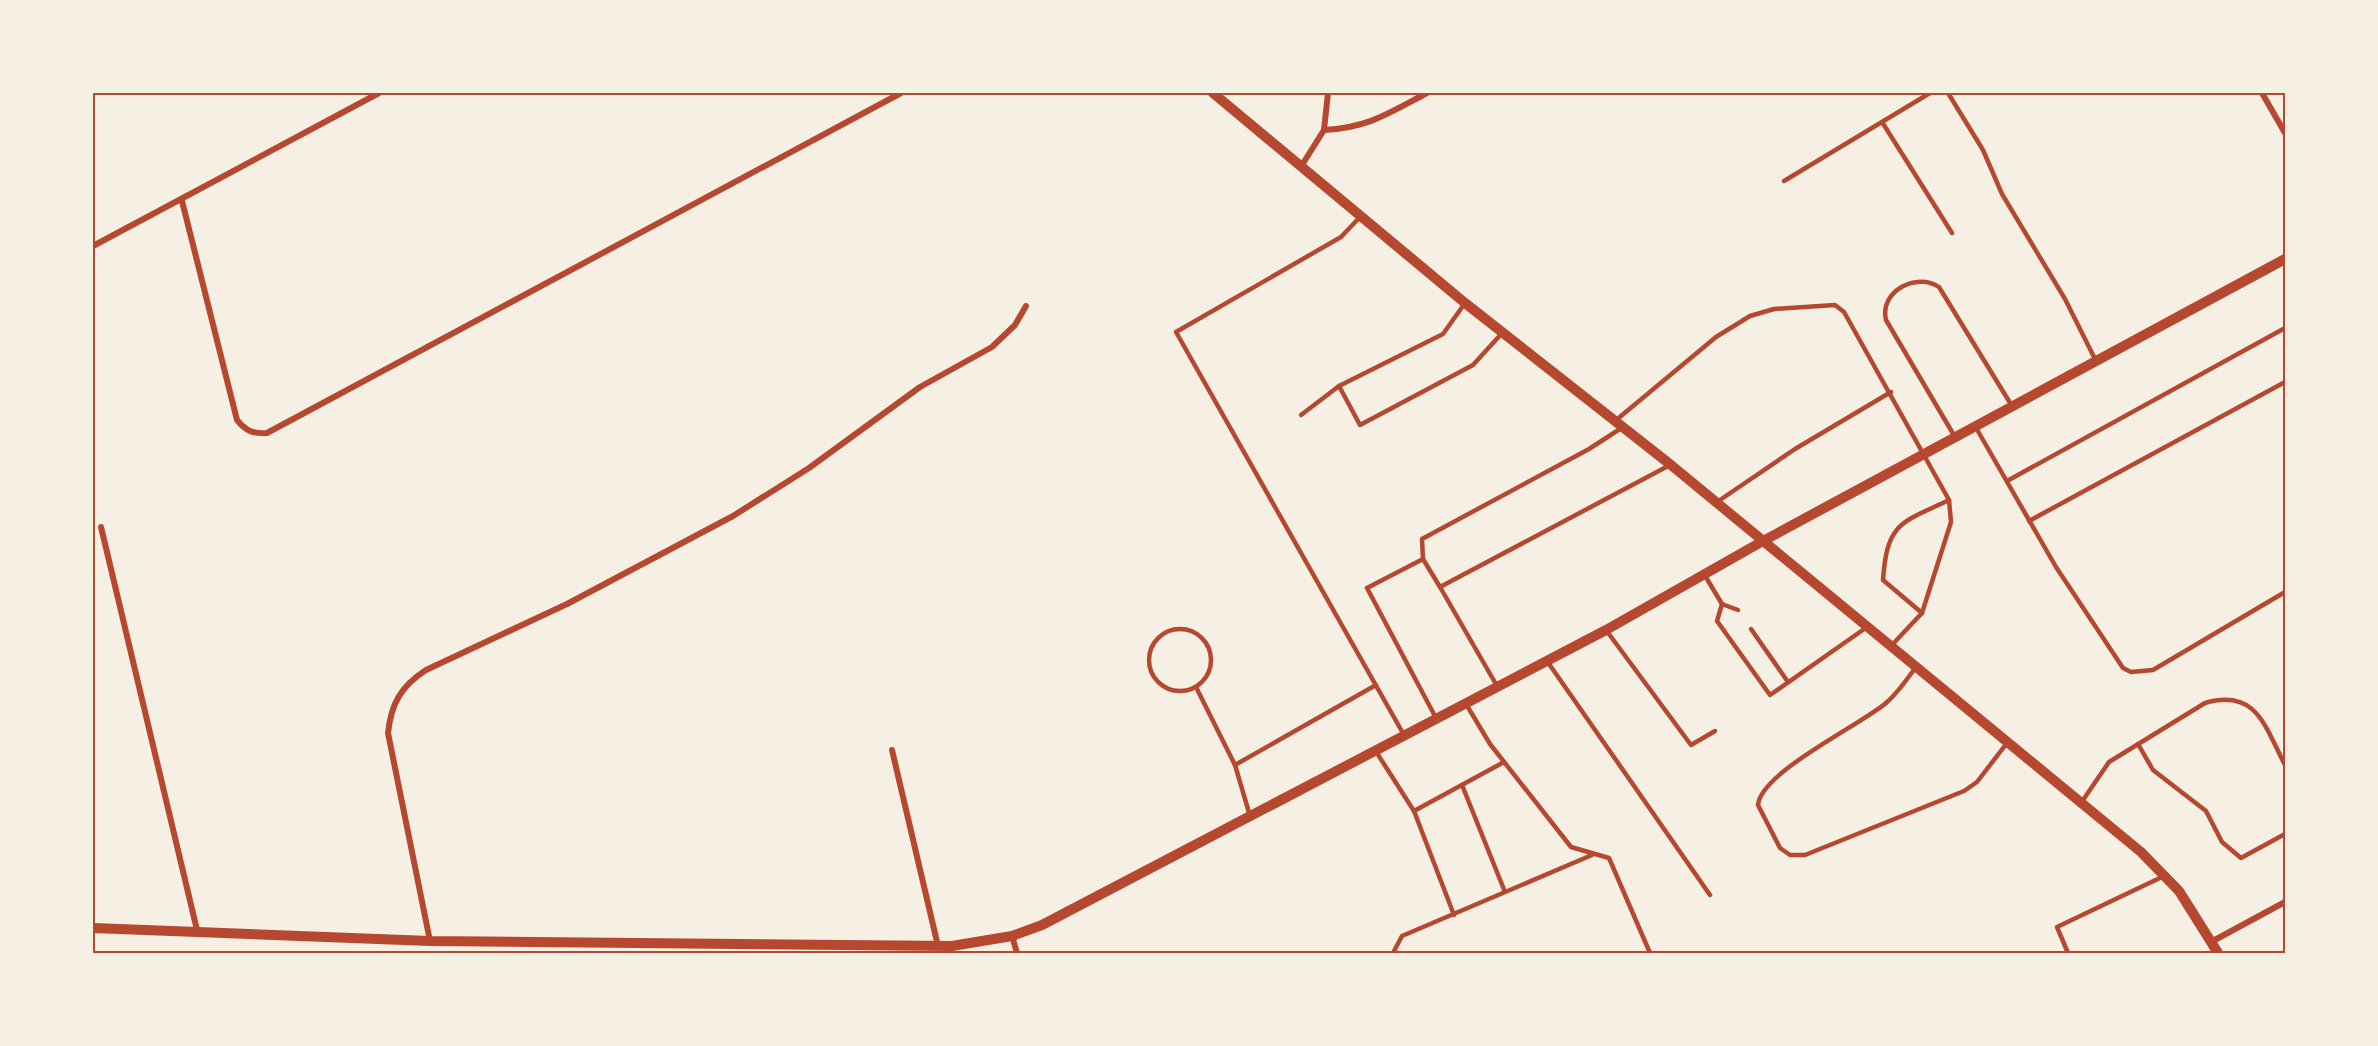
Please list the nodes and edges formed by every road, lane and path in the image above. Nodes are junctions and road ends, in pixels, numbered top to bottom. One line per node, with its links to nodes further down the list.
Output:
1 (379, 93): 14 (street)
2 (901, 93): 14 (street)
3 (1213, 93): 12 (street)
4 (1328, 93): 10 (street)
5 (1427, 93): 10 (street)
6 (1930, 93): 9 (lane)
7 (1948, 93): 23 (lane)
8 (2262, 93): 11 (street)
9 (1882, 122): 13 (lane); 16 (lane)
10 (1324, 130): 12 (street)
11 (2285, 133)
12 (1302, 165): 15 (street)
13 (1784, 181)
14 (182, 201): 17 (street)
15 (1362, 216): 19 (street); 54 (lane)
16 (1952, 233)
17 (93, 246)
18 (2285, 259): 23 (street)
19 (1466, 303): 22 (street); 25 (lane)
20 (1026, 306): 82 (street)
21 (2285, 328): 34 (lane)
22 (1503, 332): 25 (lane); 29 (street)
23 (2096, 361): 27 (street)
24 (2285, 382): 37 (lane)
25 (1339, 386): 28 (lane)
26 (1891, 392): 29 (lane); 32 (lane); 36 (lane)
27 (2012, 406): 30 (street); 31 (lane)
28 (1301, 415)
29 (1619, 424): 33 (street); 40 (lane)
30 (1975, 426): 31 (street); 34 (lane)
31 (1955, 437): 32 (street)
32 (1923, 454): 35 (lane); 39 (street)
33 (1671, 465): 36 (street); 42 (lane)
34 (2007, 481): 37 (lane)
35 (1949, 500): 46 (lane); 46 (lane)
36 (1717, 502): 39 (street)
37 (2029, 522): 43 (lane)
38 (101, 527): 80 (street)
39 (1763, 541): 41 (street); 47 (street)
40 (1423, 559): 42 (lane); 58 (lane)
41 (1704, 574): 44 (lane); 49 (street)
42 (1440, 587): 55 (lane)
43 (2285, 592)
44 (1722, 604): 45 (lane); 53 (lane)
45 (1738, 610)
46 (1922, 614): 50 (lane)
47 (1867, 627): 50 (street); 53 (lane)
48 (1751, 629): 53 (lane)
49 (1606, 630): 51 (street); 59 (lane)
50 (1890, 646): 52 (street)
51 (1546, 661): 55 (street); 76 (lane)
52 (1916, 668): 61 (street); 61 (lane)
53 (1788, 682)
54 (1376, 685): 60 (lane); 66 (lane)
55 (1497, 686): 57 (street)
56 (1196, 687): 56 (lane); 66 (lane)
57 (1466, 703): 58 (street); 65 (lane)
58 (1436, 718): 60 (street)
59 (1715, 731)
60 (1404, 735): 64 (street)
61 (2007, 743): 69 (street)
62 (2139, 744): 67 (lane); 69 (lane); 72 (lane)
63 (892, 750): 84 (street)
64 (1376, 750): 70 (lane); 71 (street)
65 (1504, 762): 68 (lane); 73 (lane)
66 (1235, 765): 71 (lane)
67 (2285, 765)
68 (1462, 785): 70 (lane); 75 (lane)
69 (2081, 803): 74 (street)
70 (1414, 811): 78 (lane)
71 (1250, 816): 81 (street)
72 (2285, 834)
73 (1592, 855): 75 (lane); 87 (lane)
74 (2164, 876): 83 (street); 88 (lane)
75 (1505, 892): 78 (lane)
76 (1710, 895)
77 (2285, 902): 83 (street)
78 (1454, 915): 86 (lane)
79 (93, 928): 80 (street)
80 (197, 930): 82 (street)
81 (1012, 936): 84 (street); 85 (street)
82 (430, 941): 84 (street)
83 (2211, 942): 89 (street)
84 (938, 946)
85 (1017, 953)
86 (1393, 953)
87 (1650, 953)
88 (2068, 953)
89 (2218, 953)

